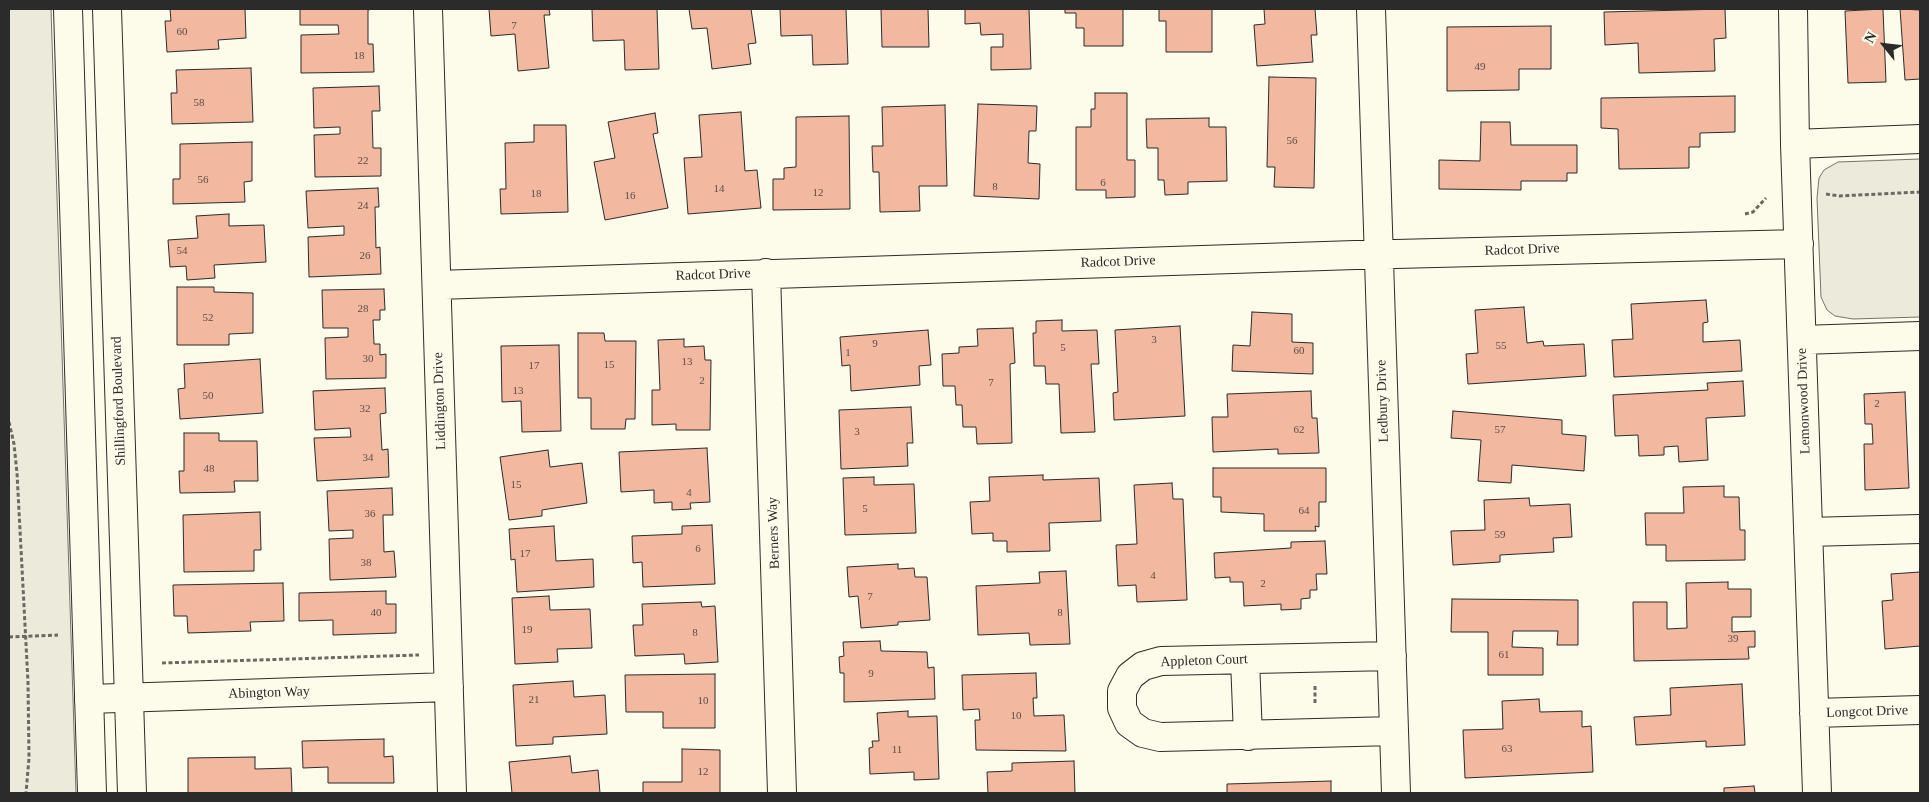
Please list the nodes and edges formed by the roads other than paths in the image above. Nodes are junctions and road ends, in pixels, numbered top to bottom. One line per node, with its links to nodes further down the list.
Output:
1 (68, 9): 20 (street)
2 (108, 9): 19 (street, Shillingford Boulevard)
3 (428, 9): 11 (street, Liddington Drive)
4 (1371, 9): 9 (street, Ledbury Drive)
5 (1793, 9): 7 (street, Lemonwood Drive)
6 (1920, 139): 7 (street)
7 (1795, 144): 8 (street, Lemonwood Drive)
8 (1799, 244): 9 (street, Radcot Drive); 13 (street, Lemonwood Drive)
9 (1378, 254): 10 (street, Radcot Drive); 16 (street, Ledbury Drive)
10 (766, 273): 11 (street, Radcot Drive); 28 (street, Berners Way)
11 (437, 285): 18 (street, Liddington Drive)
12 (1920, 336): 13 (street)
13 (1802, 340): 15 (street, Lemonwood Drive)
14 (1920, 529): 15 (street)
15 (1808, 532): 22 (street, Lemonwood Drive)
16 (1392, 656): 17 (street, Appleton Court); 23 (street, Ledbury Drive)
17 (1245, 660): 24 (street); 24 (street, Appleton Court)
18 (449, 686): 19 (street, Abington Way); 27 (street, Liddington Drive)
19 (129, 698): 20 (street, Abington Way); 26 (street, Shillingford Boulevard)
20 (89, 699): 25 (street)
21 (1920, 710): 22 (street, Longcot Drive)
22 (1814, 713): 30 (street, Lemonwood Drive)
23 (1394, 731): 24 (street, Appleton Court); 29 (street, Ledbury Drive)
24 (1248, 736)
25 (92, 793)
26 (132, 793)
27 (452, 793)
28 (782, 793)
29 (1396, 793)
30 (1817, 793)

